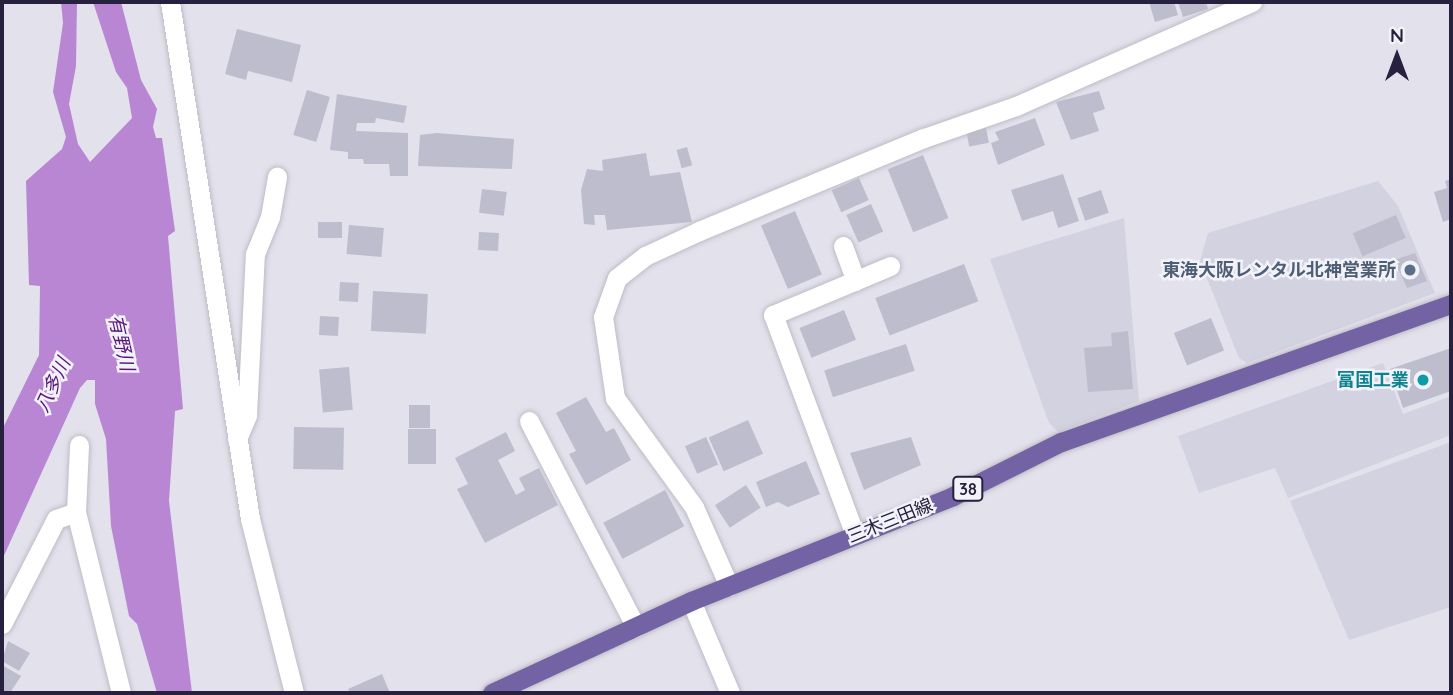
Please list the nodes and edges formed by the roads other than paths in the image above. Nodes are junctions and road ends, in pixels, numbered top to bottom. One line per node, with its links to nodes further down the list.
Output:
1 (170, 2): 10 (street)
2 (1252, 2): 3 (street)
3 (1225, 8): 14 (street)
4 (277, 177): 10 (street)
5 (843, 246): 7 (street)
6 (890, 267): 7 (street)
7 (856, 281): 13 (street)
8 (1451, 304): 13 (main road, 三木三田線 / 38)
9 (529, 421): 17 (street)
10 (237, 440): 19 (street)
11 (79, 445): 12 (street)
12 (76, 512): 16 (street); 18 (street)
13 (855, 535): 14 (main road, 三木三田線 / 38)
14 (729, 586): 15 (main road, 三木三田線 / 38)
15 (691, 601): 17 (main road, 三木三田線 / 38); 21 (street)
16 (2, 624)
17 (636, 627): 20 (main road, 三木三田線 / 38)
18 (121, 693)
19 (294, 693)
20 (492, 693)
21 (730, 693)

